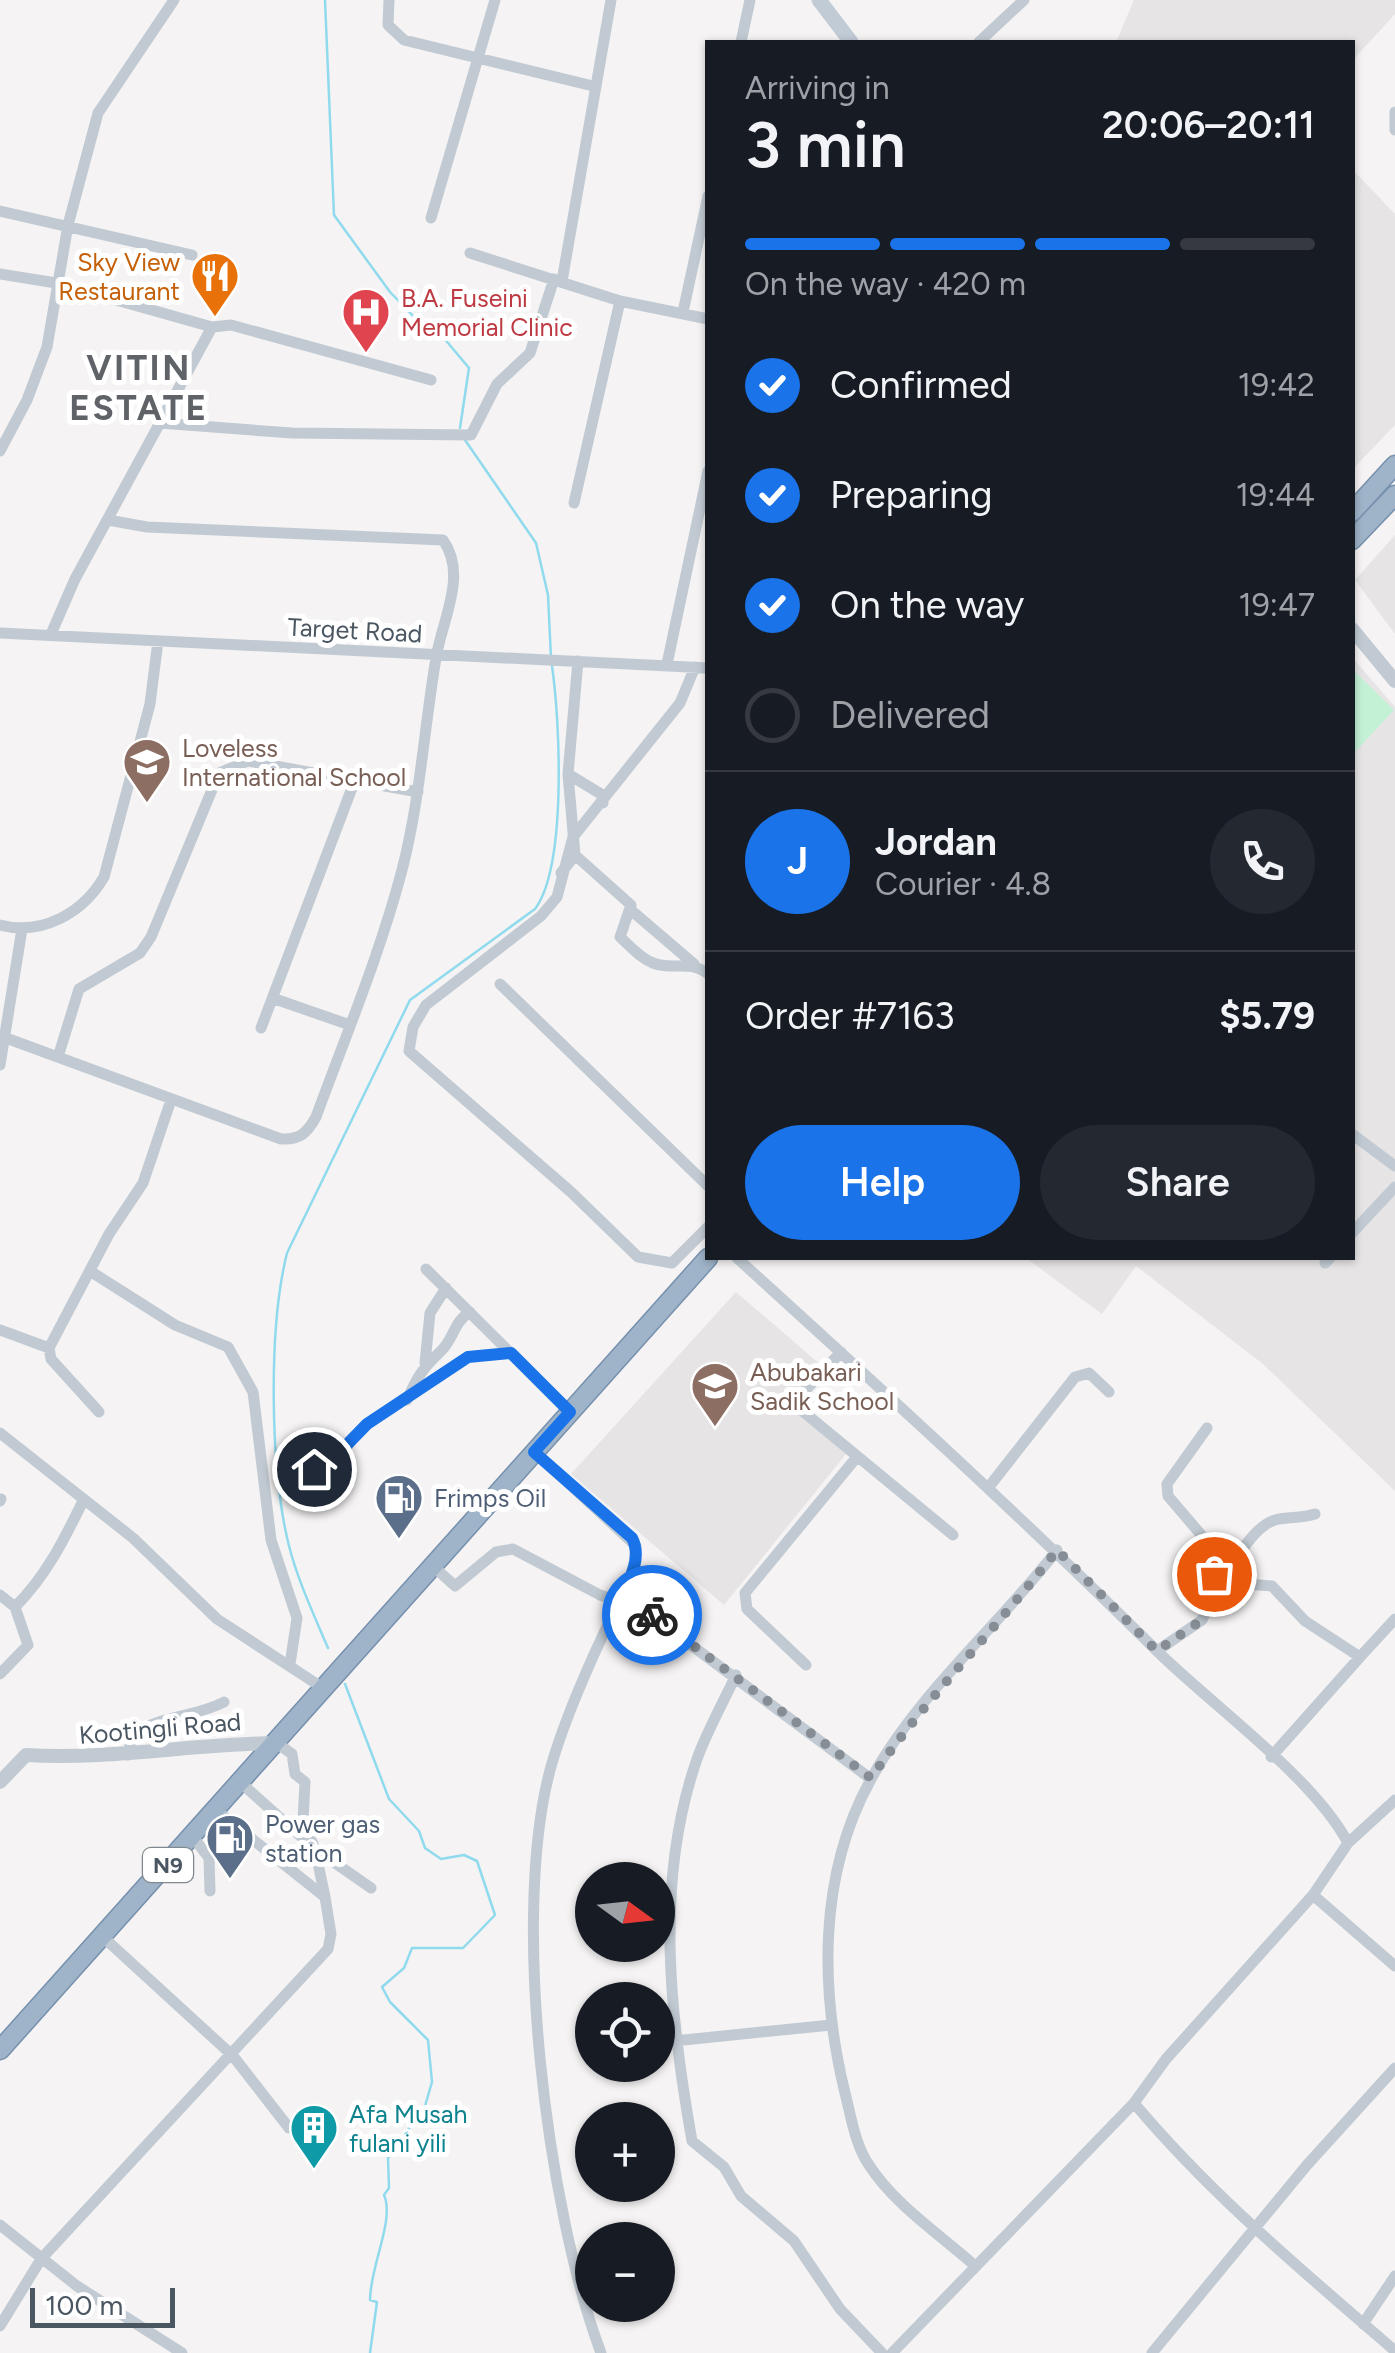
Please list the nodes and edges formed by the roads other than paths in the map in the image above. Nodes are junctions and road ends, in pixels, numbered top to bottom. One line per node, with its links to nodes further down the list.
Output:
1 (174, 0): 18 (street)
2 (389, 0): 11 (street)
3 (495, 0): 11 (street)
4 (611, 0): 12 (street)
5 (750, 0): 8 (street)
6 (819, 0): 9 (main road)
7 (1024, 0): 10 (street)
8 (741, 40)
9 (849, 40)
10 (980, 40)
11 (479, 58): 12 (street); 17 (street)
12 (593, 86): 22 (street)
13 (1395, 112): 14 (street)
14 (1395, 130)
15 (705, 210): 25 (street)
16 (0, 211): 18 (street)
17 (431, 218)
18 (68, 225): 20 (street); 23 (street)
19 (470, 253): 22 (street)
20 (192, 255)
21 (0, 274): 23 (street)
22 (558, 280): 24 (street); 29 (street)
23 (56, 283): 27 (street); 30 (street)
24 (620, 301): 25 (street); 34 (street)
25 (683, 312): 26 (street)
26 (705, 318)
27 (212, 327): 28 (street); 29 (street)
28 (431, 380)
29 (160, 423): 36 (street)
30 (0, 452)
31 (1395, 464): 35 (highway)
32 (705, 486): 44 (street)
33 (1395, 494): 37 (highway)
34 (574, 503)
35 (1355, 509)
36 (108, 520): 40 (street); 42 (street)
37 (1355, 537)
38 (0, 632): 40 (street, Target Road)
39 (1355, 633): 46 (street)
40 (51, 634): 41 (street, Target Road)
41 (158, 641): 42 (street, Target Road); 56 (street)
42 (436, 657): 43 (street, Target Road); 49 (street)
43 (574, 660): 44 (street, Target Road); 47 (street)
44 (667, 664): 45 (street, Target Road)
45 (701, 667): 50 (street)
46 (1395, 681)
47 (568, 774): 50 (street); 51 (street)
48 (355, 780): 49 (street); 60 (street); 64 (street)
49 (418, 792): 61 (street)
50 (603, 803): 51 (street)
51 (573, 837): 52 (street); 53 (street)
52 (575, 856): 53 (street); 54 (street)
53 (561, 873): 71 (street)
54 (632, 911): 57 (street); 57 (street)
55 (0, 925): 56 (street)
56 (22, 930): 63 (street)
57 (694, 964): 58 (street)
58 (705, 972)
59 (500, 984): 69 (street)
60 (275, 999): 61 (street); 62 (street)
61 (350, 1025): 66 (street)
62 (262, 1028)
63 (6, 1038): 64 (street); 65 (street)
64 (58, 1057): 66 (street)
65 (0, 1065)
66 (172, 1100): 76 (street)
67 (1355, 1136): 68 (street)
68 (1395, 1166)
69 (705, 1183)
70 (1395, 1187): 72 (street)
71 (705, 1229)
72 (1355, 1230)
73 (706, 1260): 87 (highway, N9)
74 (740, 1260): 81 (street)
75 (426, 1268): 77 (street)
76 (90, 1270): 80 (street); 106 (street)
77 (446, 1288): 78 (street); 83 (street)
78 (470, 1312): 82 (street); 83 (street)
79 (0, 1330): 80 (street)
80 (49, 1348): 86 (street)
81 (841, 1352): 91 (street); 93 (street)
82 (511, 1353): 85 (street); 87 (street)
83 (425, 1363): 85 (street)
84 (1108, 1392): 93 (street)
85 (407, 1400): 92 (street)
86 (99, 1412)
87 (570, 1412): 90 (highway, N9)
88 (1208, 1428): 99 (street)
89 (0, 1433): 94 (street)
90 (534, 1452): 98 (highway, N9); 101 (street)
91 (856, 1458): 96 (street); 107 (street)
92 (286, 1486)
93 (988, 1488): 97 (street)
94 (84, 1501): 102 (street); 106 (street)
95 (1315, 1514): 99 (street)
96 (953, 1536)
97 (1057, 1550): 104 (street); 115 (street)
98 (434, 1566): 101 (street); 110 (highway, N9)
99 (1220, 1582): 104 (street); 105 (street)
100 (0, 1595): 102 (street)
101 (619, 1602): 109 (street); 147 (street)
102 (15, 1607): 108 (street)
103 (1395, 1619): 105 (street)
104 (1157, 1651): 114 (street)
105 (1360, 1657): 114 (street)
106 (290, 1664): 110 (street)
107 (806, 1664)
108 (0, 1674)
109 (736, 1675): 115 (street); 129 (street)
110 (328, 1683): 112 (highway, N9)
111 (224, 1702): 113 (street)
112 (277, 1742): 113 (street, Kootingli Road); 117 (highway, N9); 122 (street)
113 (128, 1755): 116 (street, Kootingli Road)
114 (1271, 1758): 121 (street)
115 (871, 1778): 130 (street)
116 (0, 1782)
117 (241, 1783): 119 (highway, N9); 122 (street)
118 (1395, 1800): 121 (street)
119 (217, 1811): 120 (highway, N9); 126 (street)
120 (193, 1838): 124 (street); 127 (highway, N9)
121 (1348, 1843): 125 (street)
122 (315, 1850): 123 (street); 126 (street)
123 (371, 1888)
124 (210, 1890)
125 (1312, 1895): 128 (street); 136 (street)
126 (326, 1897): 134 (street)
127 (102, 1936): 133 (highway, N9); 134 (street)
128 (1395, 1966)
129 (671, 1982)
130 (831, 2026): 131 (street); 141 (street)
131 (675, 2041)
132 (675, 2047): 148 (street)
133 (0, 2050)
134 (233, 2056): 137 (street); 140 (street)
135 (1395, 2068): 139 (street)
136 (1134, 2103): 139 (street); 141 (street)
137 (289, 2128)
138 (0, 2225): 140 (street)
139 (1253, 2230): 143 (street); 150 (street)
140 (41, 2259): 144 (street); 146 (street)
141 (974, 2264): 149 (street)
142 (1395, 2276): 143 (street)
143 (1363, 2324): 145 (street)
144 (0, 2326)
145 (1395, 2352)
146 (182, 2353)
147 (601, 2353)
148 (882, 2353)
149 (892, 2353)
150 (1152, 2353)

